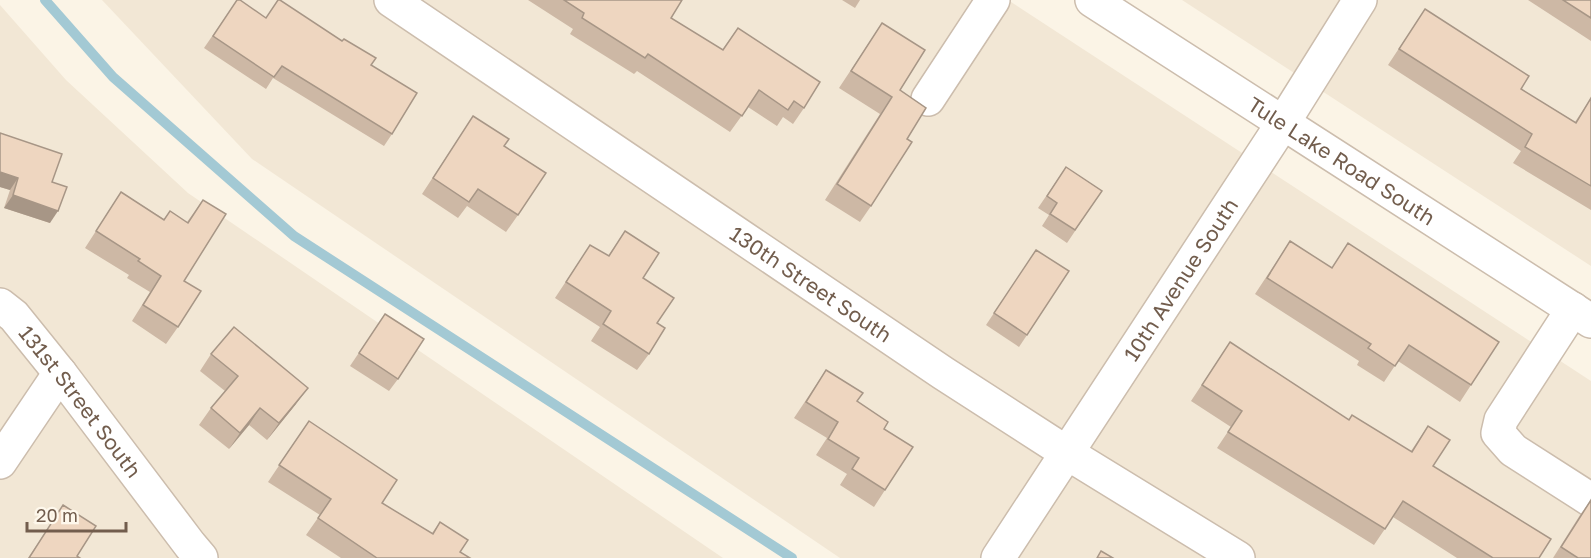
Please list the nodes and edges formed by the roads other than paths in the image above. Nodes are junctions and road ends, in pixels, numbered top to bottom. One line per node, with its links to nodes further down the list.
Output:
1 (391, 0): 10 (street, 130th Street South)
2 (993, 0): 5 (street)
3 (1092, 0): 6 (street, Tule Lake Road South)
4 (1360, 0): 6 (street, 10th Avenue South)
5 (928, 99)
6 (1283, 123): 8 (street, Tule Lake Road South); 10 (street, 10th Avenue South)
7 (0, 305): 9 (street, 131st Street South)
8 (1582, 315): 12 (street)
9 (60, 373): 11 (street); 13 (street, 131st Street South)
10 (1067, 453): 14 (street, 10th Avenue South); 15 (street, 130th Street South)
11 (0, 462)
12 (1591, 500)
13 (201, 558)
14 (998, 558)
15 (1238, 558)

